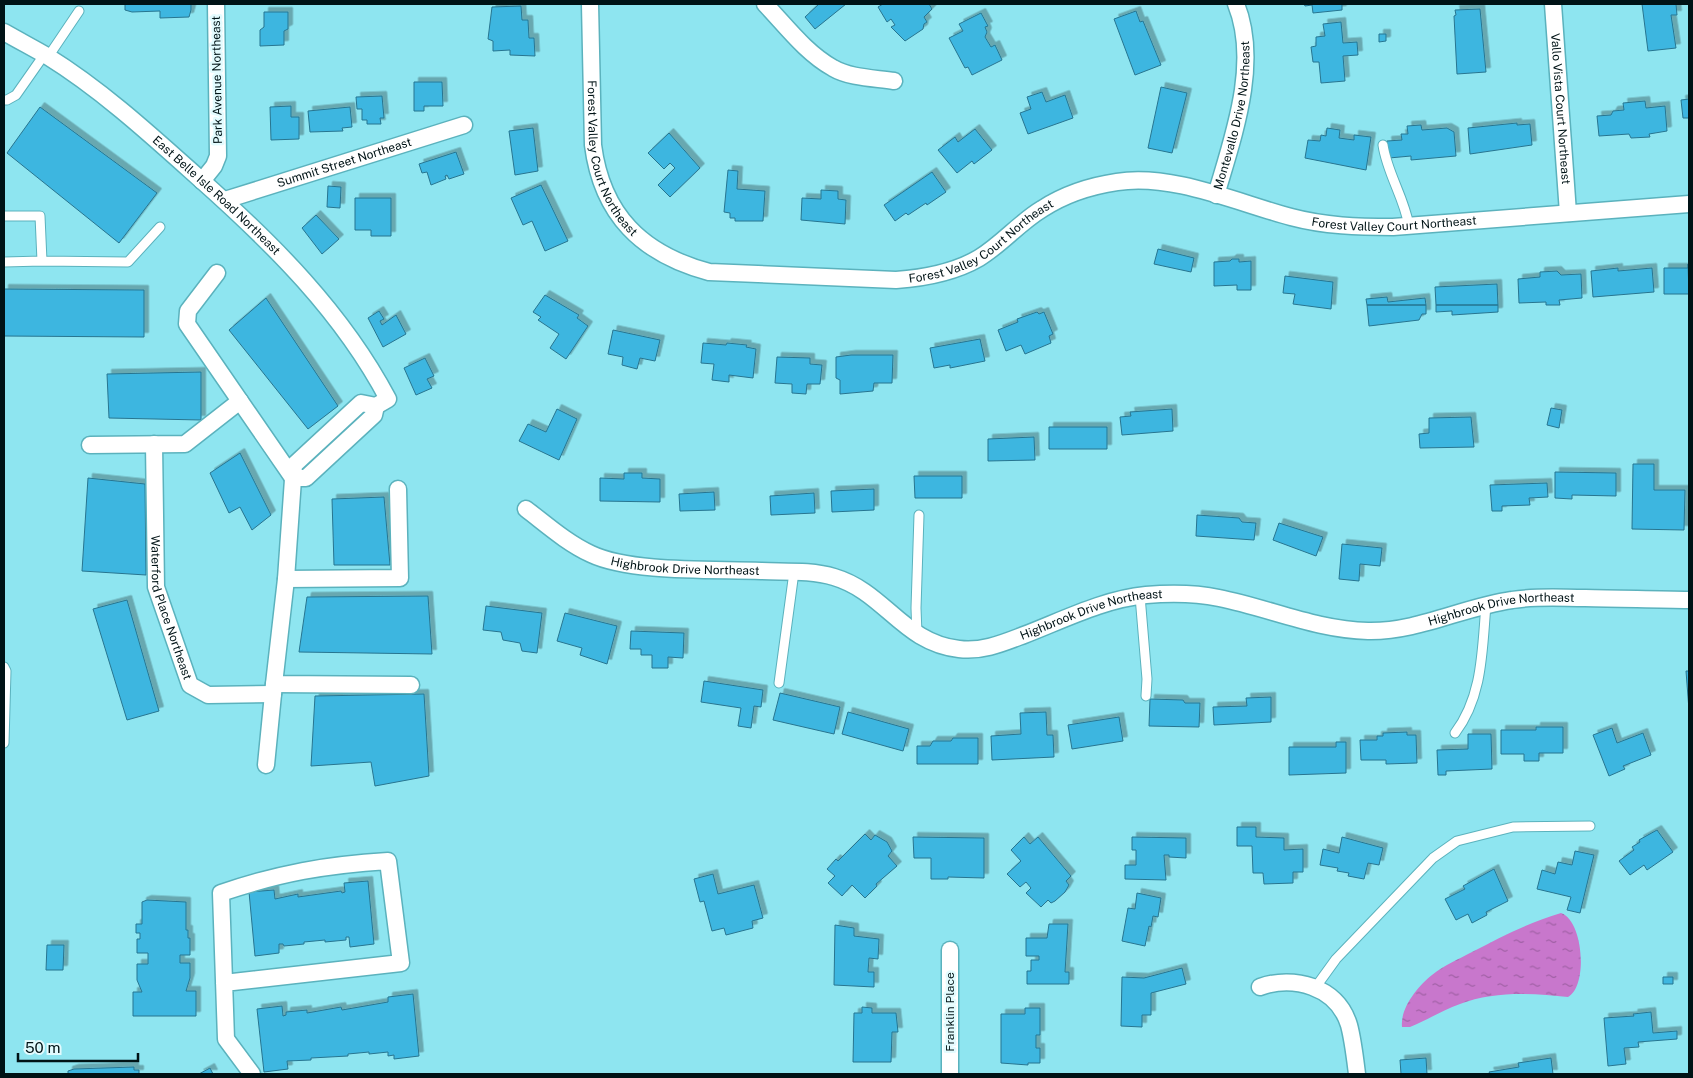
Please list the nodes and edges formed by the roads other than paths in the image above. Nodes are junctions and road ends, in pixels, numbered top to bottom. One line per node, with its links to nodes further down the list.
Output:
1 (216, 4): 13 (street, Park Avenue Northeast)
2 (590, 4): 14 (street, Forest Valley Court Northeast)
3 (765, 4): 9 (street)
4 (1236, 4): 14 (street, Montevallo Drive Northeast)
5 (1553, 4): 17 (street, Vallo Vista Court Northeast)
6 (79, 11): 8 (lane)
7 (4, 32): 8 (street, East Belle Isle Road Northeast)
8 (46, 56): 10 (lane); 13 (street, East Belle Isle Road Northeast)
9 (894, 81)
10 (4, 100)
11 (464, 125): 15 (street, Summit Street Northeast)
12 (1383, 145): 19 (lane)
13 (202, 181): 15 (street, East Belle Isle Road Northeast)
14 (1216, 195): 19 (street, Forest Valley Court Northeast)
15 (225, 200): 27 (street, East Belle Isle Road Northeast)
16 (1689, 204): 17 (street, Forest Valley Court Northeast)
17 (1568, 213): 19 (street, Forest Valley Court Northeast)
18 (4, 216): 22 (lane)
19 (1409, 226)
20 (160, 227): 22 (lane)
21 (4, 262): 22 (lane)
22 (42, 262)
23 (217, 274): 24 (street)
24 (240, 401): 25 (street); 27 (street)
25 (154, 444): 26 (street); 40 (street, Waterford Place Northeast)
26 (90, 445)
27 (293, 478): 32 (street)
28 (398, 489): 32 (street)
29 (526, 509): 31 (street, Highbrook Drive Northeast)
30 (919, 516): 36 (lane)
31 (794, 572): 36 (street, Highbrook Drive Northeast); 38 (lane)
32 (286, 579): 40 (street)
33 (1140, 596): 35 (street, Highbrook Drive Northeast); 36 (street, Highbrook Drive Northeast); 41 (lane)
34 (1689, 600): 35 (street, Highbrook Drive Northeast)
35 (1486, 605): 42 (lane)
36 (917, 636)
37 (4, 667): 43 (lane)
38 (779, 683)
39 (411, 684): 40 (street, Waterford Place Northeast)
40 (273, 689): 44 (street)
41 (1146, 696)
42 (1455, 733)
43 (4, 743)
44 (266, 765)
45 (1590, 826): 49 (lane)
46 (950, 950): 51 (street, Franklin Place)
47 (224, 983): 47 (street); 50 (street)
48 (1260, 987): 49 (street)
49 (1315, 988): 52 (street)
50 (252, 1074)
51 (950, 1074)
52 (1357, 1074)

